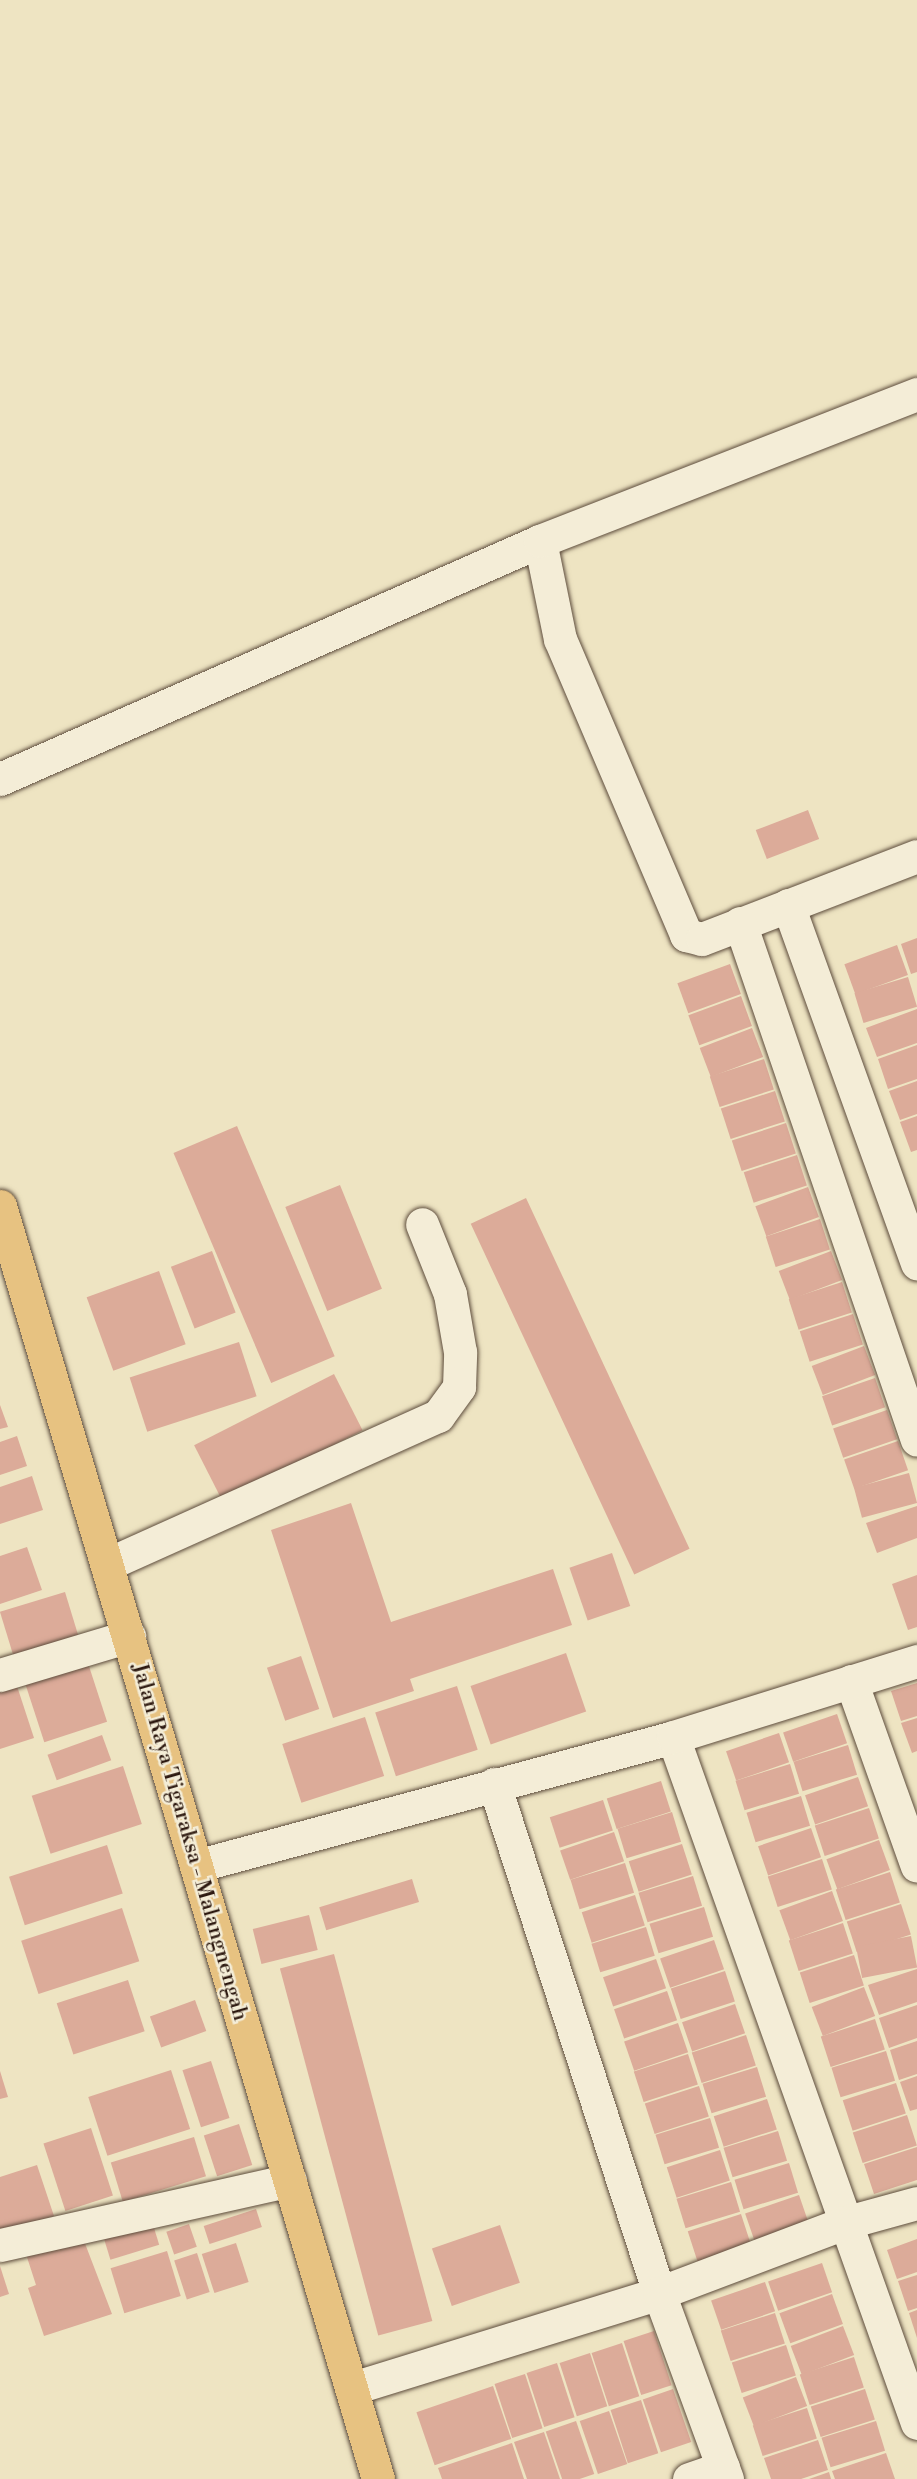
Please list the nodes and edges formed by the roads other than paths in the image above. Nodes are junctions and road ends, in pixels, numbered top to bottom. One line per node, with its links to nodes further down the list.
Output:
1 (917, 394): 2 (street)
2 (540, 541): 3 (street); 6 (street)
3 (0, 779)
4 (917, 856): 5 (street)
5 (788, 905): 6 (street); 9 (street)
6 (740, 923): 10 (street)
7 (0, 1206): 11 (main road, Jalan Raya Tigaraksa - Malangnengah)
8 (422, 1224): 11 (street)
9 (917, 1263)
10 (917, 1440)
11 (108, 1564): 12 (main road, Jalan Raya Tigaraksa - Malangnengah)
12 (129, 1636): 14 (street); 18 (main road, Jalan Raya Tigaraksa - Malangnengah)
13 (917, 1661): 15 (street)
14 (0, 1675)
15 (851, 1681): 16 (street); 19 (street)
16 (673, 1737): 17 (street); 22 (street)
17 (494, 1784): 18 (street); 24 (street)
18 (196, 1866): 20 (main road, Jalan Raya Tigaraksa - Malangnengah)
19 (917, 1866)
20 (290, 2180): 23 (street); 25 (main road, Jalan Raya Tigaraksa - Malangnengah)
21 (917, 2203): 22 (street)
22 (844, 2223): 24 (street); 26 (street)
23 (0, 2245)
24 (659, 2293): 25 (street); 27 (street)
25 (353, 2388): 28 (main road, Jalan Raya Tigaraksa - Malangnengah)
26 (917, 2422)
27 (725, 2473): 29 (street)
28 (378, 2479)
29 (689, 2479)

